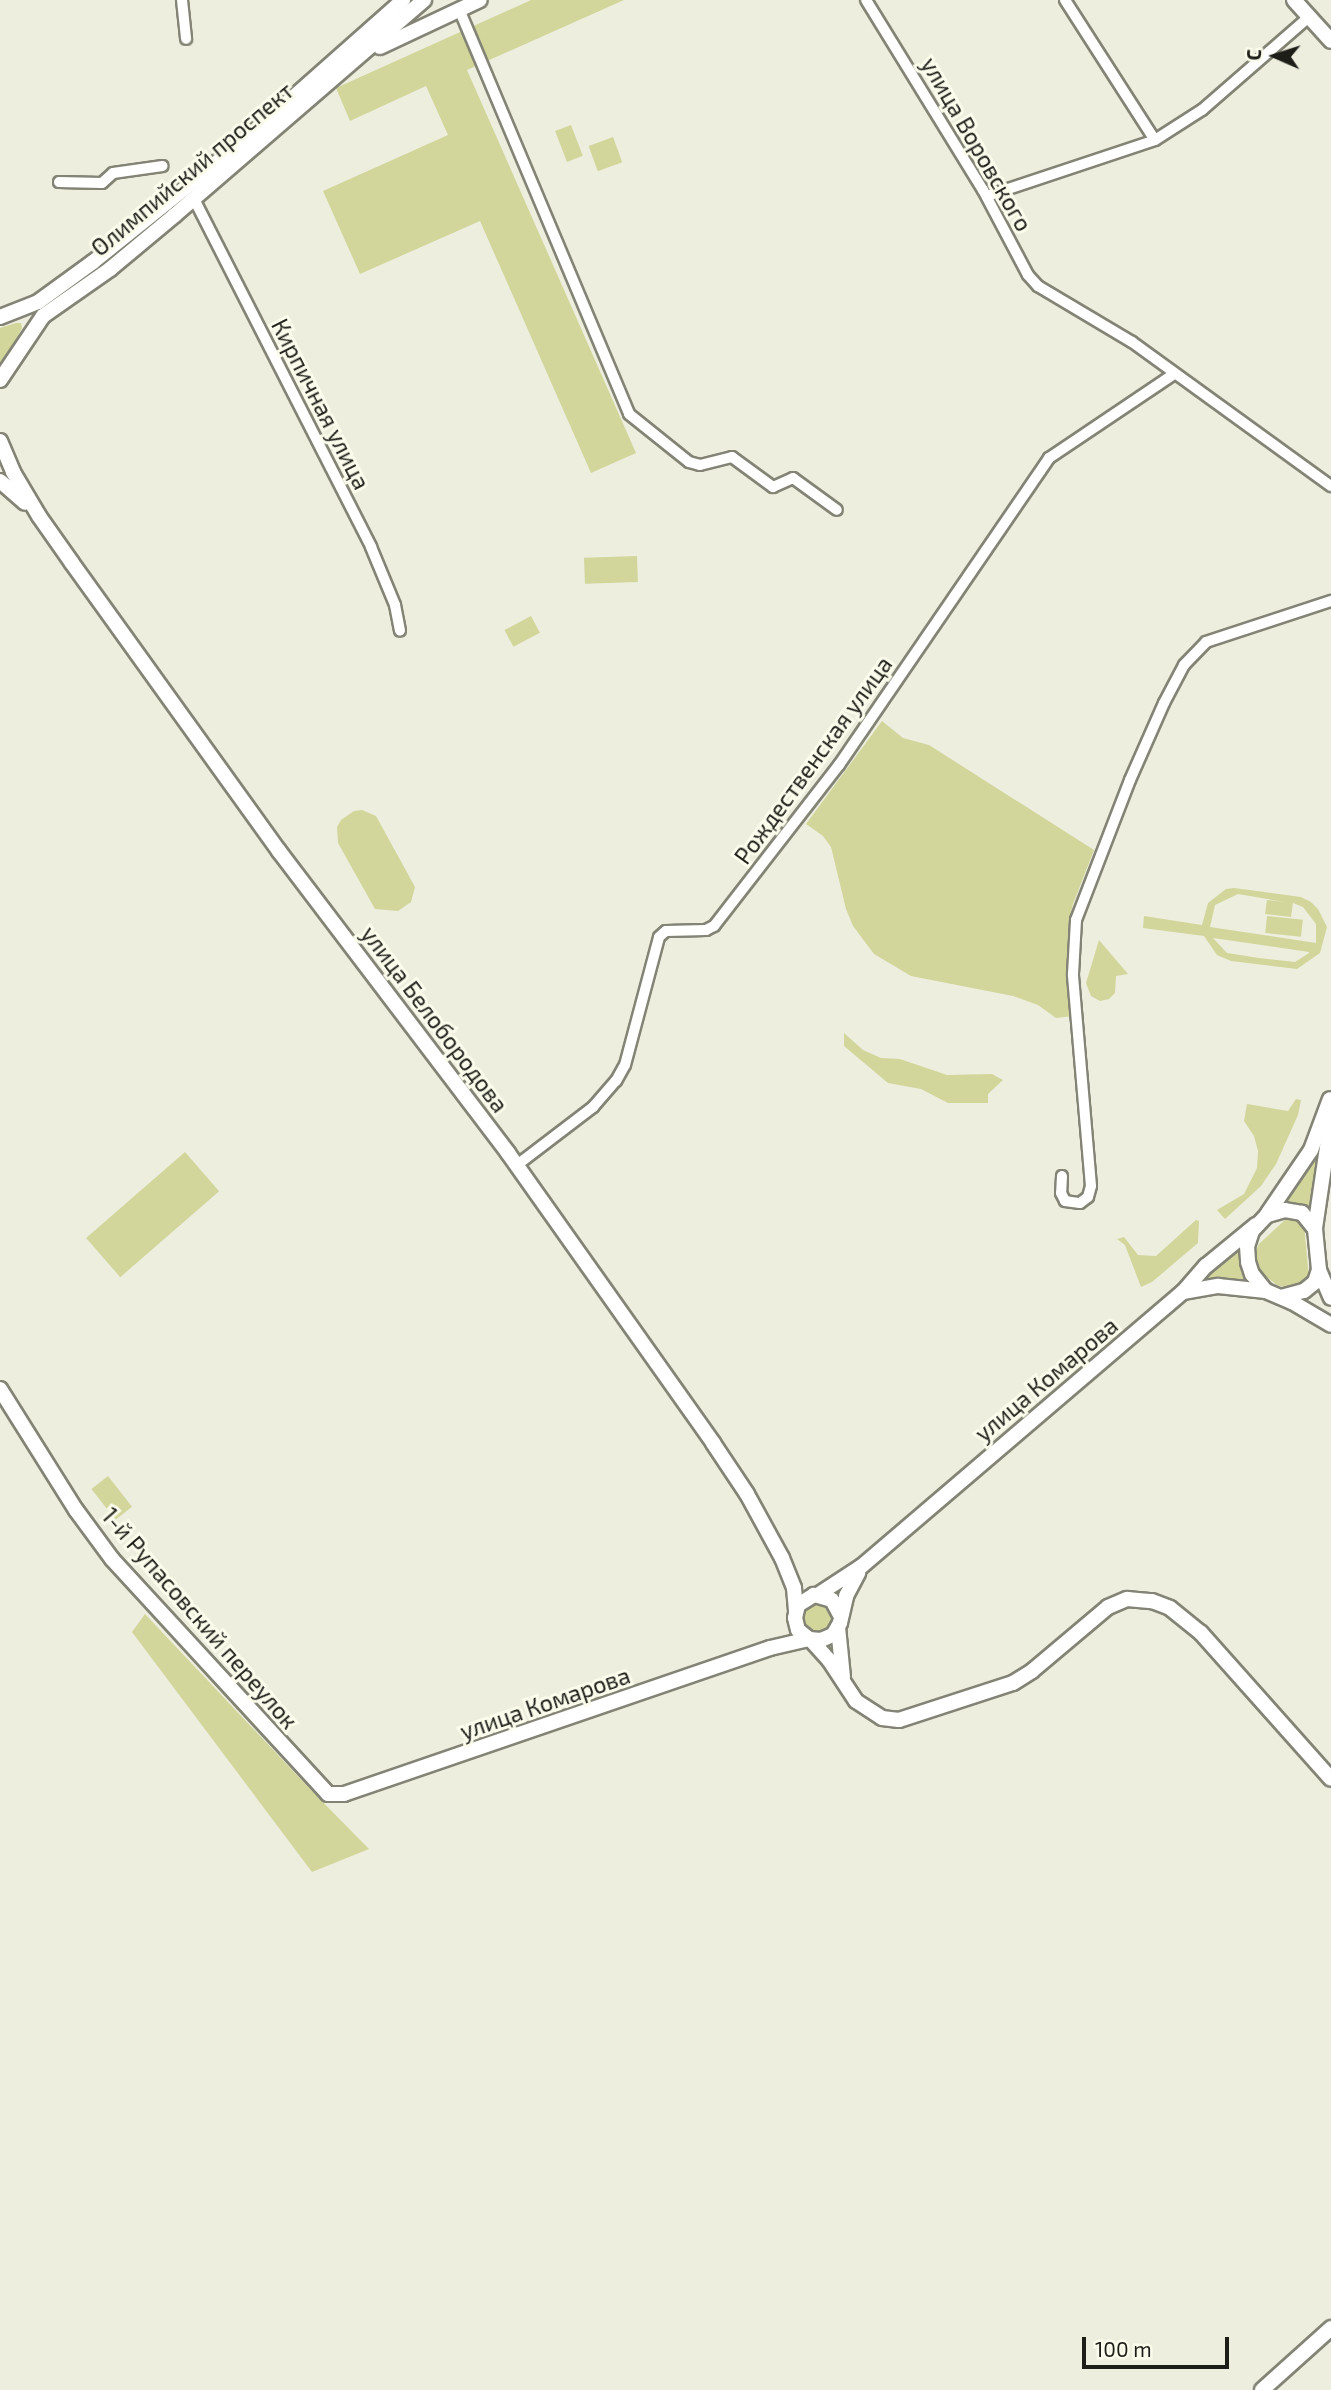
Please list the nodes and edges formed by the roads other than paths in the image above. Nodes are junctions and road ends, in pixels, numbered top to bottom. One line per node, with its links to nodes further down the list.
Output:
1 (182, 0): 12 (street)
2 (389, 0): 11 (street)
3 (403, 0): 11 (street, Олимпийский проспект)
4 (424, 0): 14 (street, Олимпийский проспект)
5 (480, 0): 9 (street)
6 (866, 0): 18 (street, улица Воровского)
7 (1065, 0): 15 (street)
8 (1294, 0): 10 (street)
9 (459, 9): 14 (street); 26 (street)
10 (1309, 17): 13 (street); 15 (street)
11 (374, 24): 20 (street, Олимпийский проспект)
12 (186, 39)
13 (1331, 41)
14 (364, 55): 19 (street, Олимпийский проспект)
15 (1155, 140): 18 (street)
16 (163, 166): 17 (street)
17 (59, 181)
18 (987, 196): 21 (street, улица Воровского)
19 (194, 199): 22 (street, Олимпийский проспект); 29 (street, Кирпичная улица)
20 (0, 317)
21 (1174, 374): 25 (street, улица Воровского); 33 (street, Рождественская улица)
22 (0, 380)
23 (0, 440): 27 (street)
24 (0, 481): 27 (street)
25 (1331, 486)
26 (837, 510)
27 (38, 516): 33 (street, улица Белобородова)
28 (1331, 601): 34 (street)
29 (400, 631)
30 (1331, 1097): 31 (street); 35 (street)
31 (1331, 1113)
32 (1331, 1120): 36 (street)
33 (517, 1165): 44 (street, улица Белобородова)
34 (1062, 1176)
35 (1261, 1219): 36 (street); 38 (street); 39 (street, улица Комарова)
36 (1315, 1229): 37 (street)
37 (1319, 1270): 40 (street); 41 (street)
38 (1266, 1291): 39 (street); 40 (street)
39 (1183, 1292): 45 (street, улица Комарова)
40 (1281, 1297): 42 (street)
41 (1331, 1298)
42 (1331, 1325)
43 (0, 1389): 53 (street, 1-й Рупасовский переулок)
44 (782, 1558): 46 (street, улица Белобородова); 47 (street, улица Белобородова)
45 (862, 1566): 46 (street, улица Комарова); 48 (street, улица Комарова)
46 (819, 1594): 47 (street); 48 (street)
47 (795, 1615): 49 (street); 50 (street, улица Комарова)
48 (839, 1621): 49 (street); 51 (street)
49 (810, 1639): 50 (street, улица Комарова); 51 (street)
50 (770, 1648): 53 (street, улица Комарова)
51 (845, 1686): 52 (street)
52 (1331, 1779)
53 (332, 1795)
54 (1331, 2328): 55 (street)
55 (1262, 2390)

